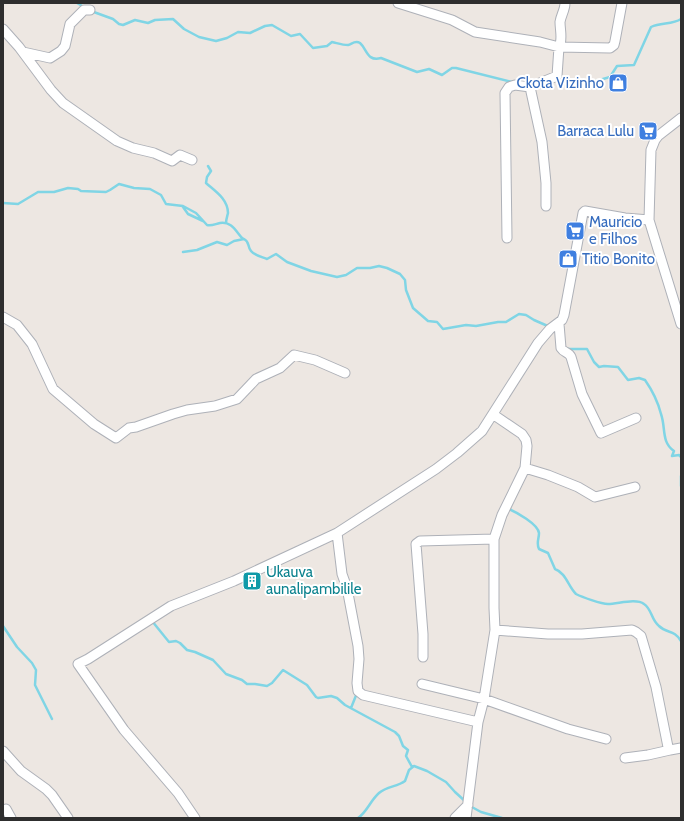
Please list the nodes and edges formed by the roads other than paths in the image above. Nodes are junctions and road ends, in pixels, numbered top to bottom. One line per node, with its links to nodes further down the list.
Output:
1 (398, 3): 6 (street)
2 (564, 3): 6 (street)
3 (622, 3): 6 (street)
4 (90, 10): 7 (street)
5 (3, 29): 7 (street)
6 (558, 47): 8 (street)
7 (23, 52): 10 (street)
8 (530, 87): 11 (street); 13 (street)
9 (681, 118): 12 (street)
10 (192, 160)
11 (546, 206)
12 (649, 220): 15 (street); 16 (street)
13 (507, 238)
14 (3, 317): 17 (street)
15 (559, 324): 18 (street); 19 (street)
16 (681, 324)
17 (345, 373)
18 (494, 415): 20 (street); 22 (street)
19 (636, 418)
20 (525, 468): 21 (street); 23 (street)
21 (635, 487)
22 (337, 534): 28 (street); 38 (street)
23 (494, 539): 24 (street); 25 (street)
24 (495, 630): 27 (street); 31 (street)
25 (423, 657)
26 (422, 684): 27 (street)
27 (484, 699): 28 (street); 29 (street)
28 (478, 722): 34 (street)
29 (606, 739)
30 (681, 748): 31 (street)
31 (670, 750): 33 (street)
32 (3, 751): 37 (street)
33 (625, 758)
34 (468, 806): 39 (street); 40 (street)
35 (6, 809): 36 (street)
36 (11, 818)
37 (68, 818)
38 (195, 818)
39 (455, 818)
40 (466, 818)

